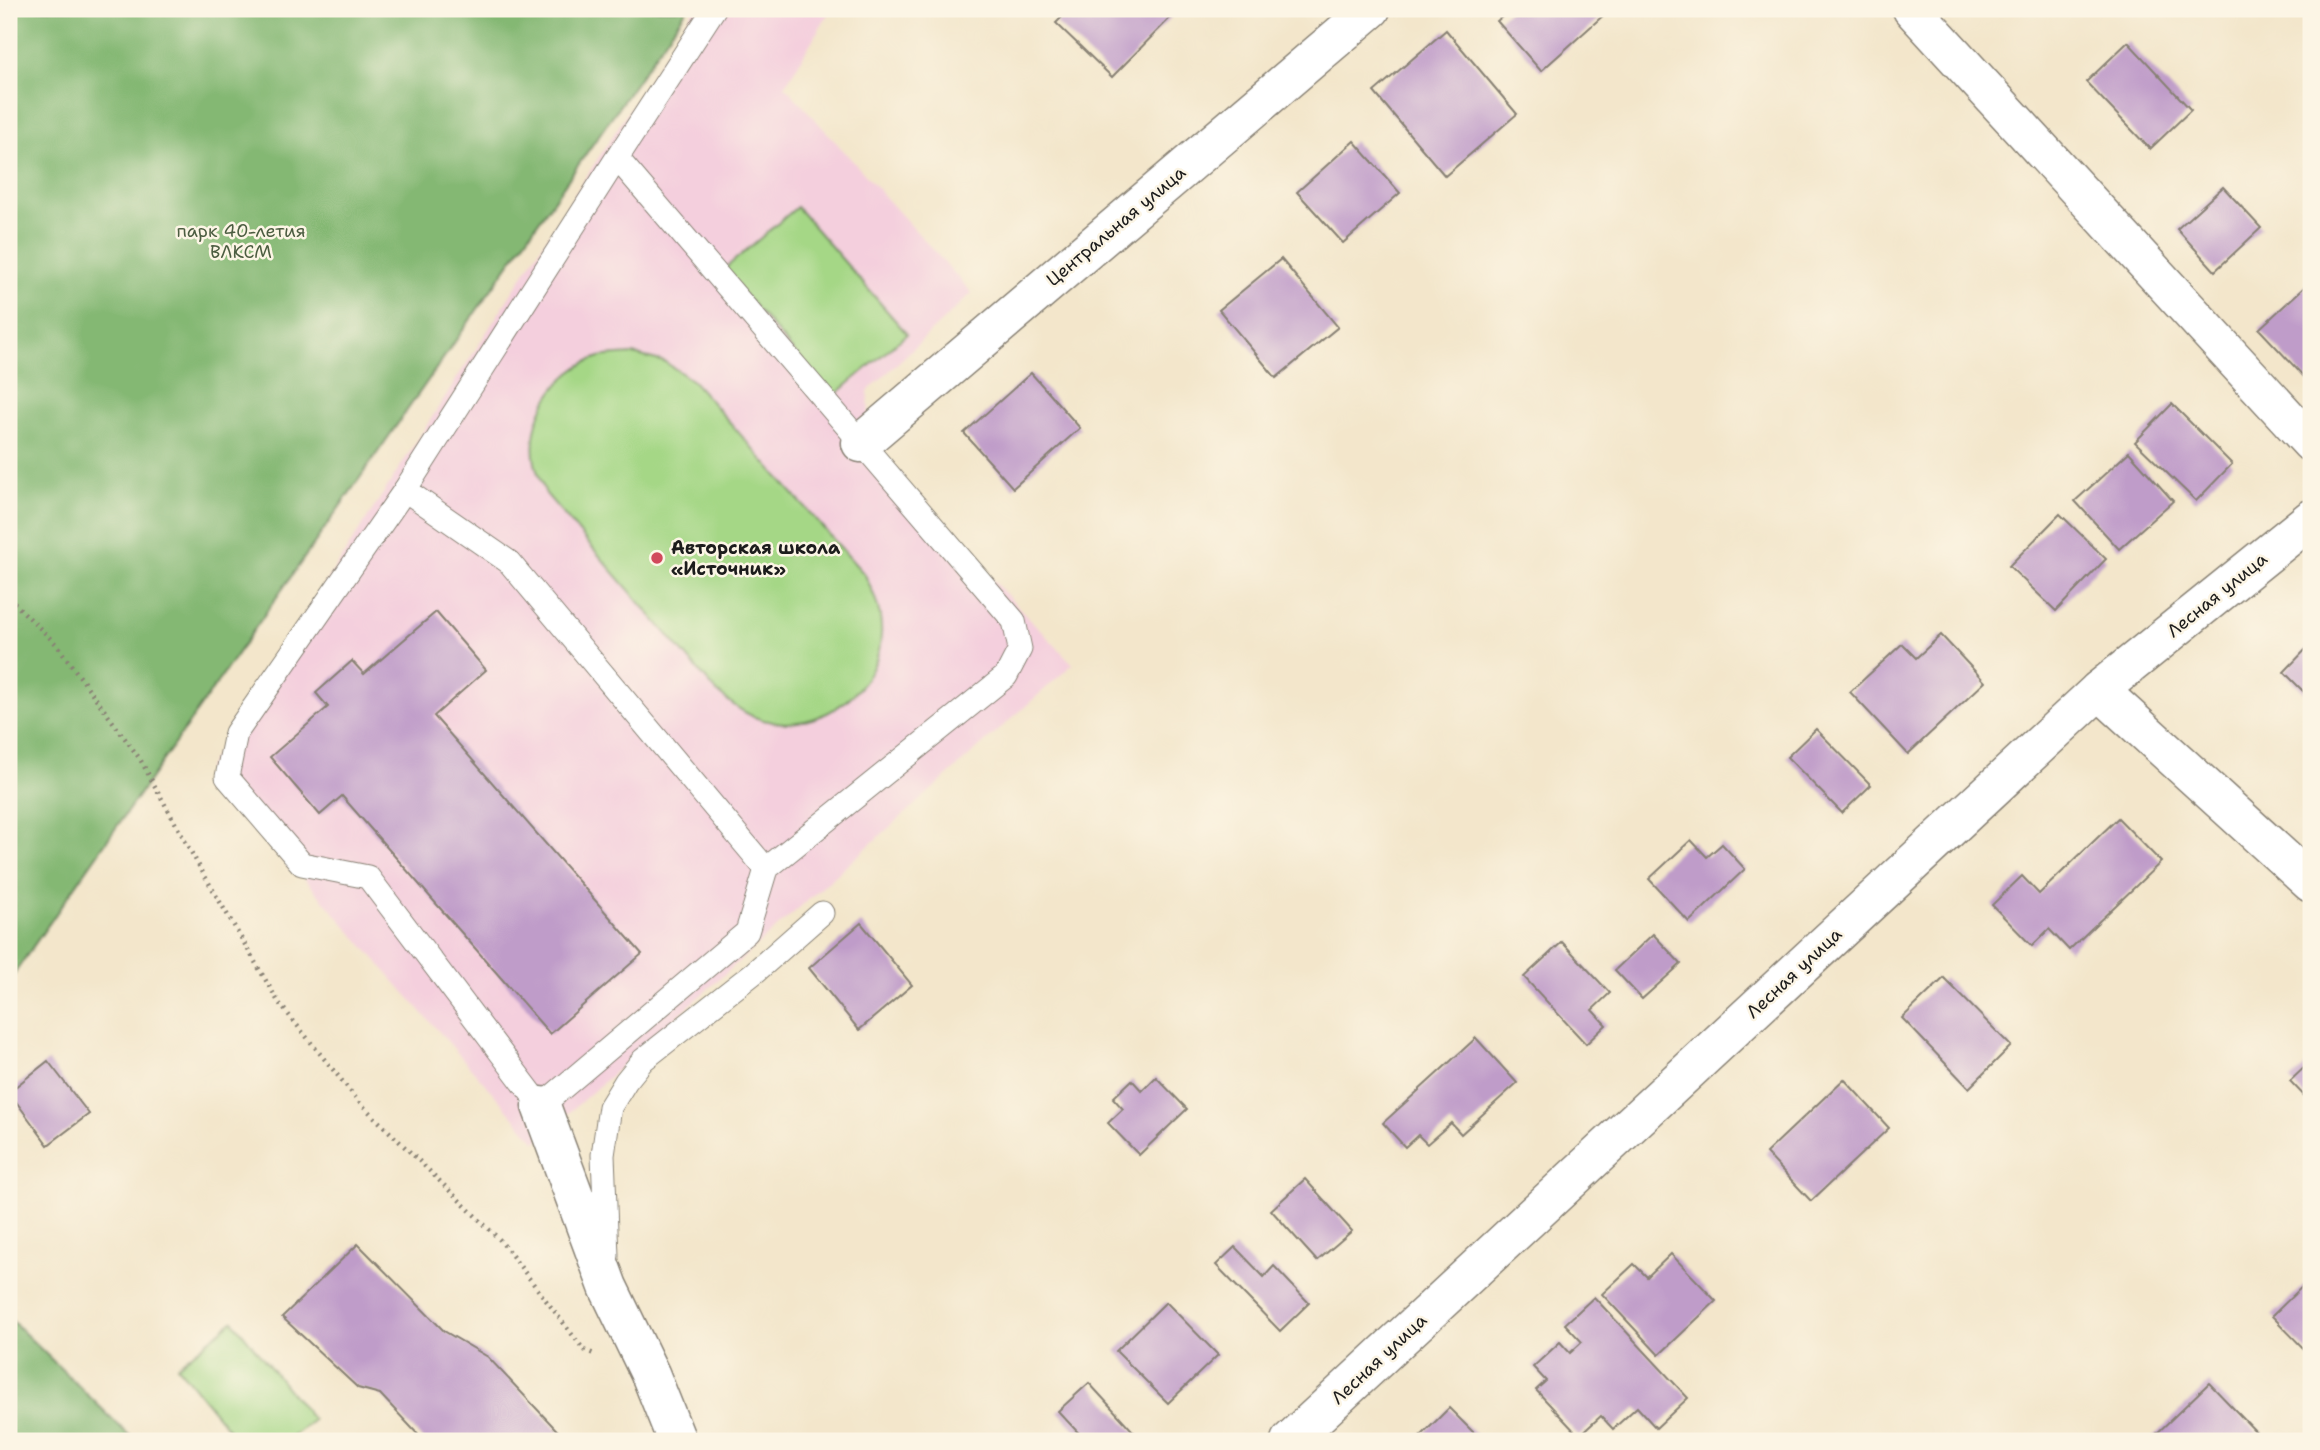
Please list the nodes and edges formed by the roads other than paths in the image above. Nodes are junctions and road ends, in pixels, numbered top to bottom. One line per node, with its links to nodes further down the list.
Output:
1 (714, 9): 4 (lane)
2 (1371, 9): 5 (street, Центральная улица)
3 (1912, 9): 6 (street)
4 (617, 158): 5 (lane); 7 (lane)
5 (861, 443): 10 (lane)
6 (2311, 443)
7 (405, 490): 10 (lane); 13 (lane)
8 (2311, 519): 9 (street, Лесная улица)
9 (2099, 690): 11 (street); 16 (street, Лесная улица)
10 (766, 869): 13 (lane)
11 (2311, 883)
12 (822, 913): 14 (lane)
13 (541, 1106): 14 (street)
14 (608, 1287): 15 (street)
15 (677, 1441)
16 (1290, 1441)

